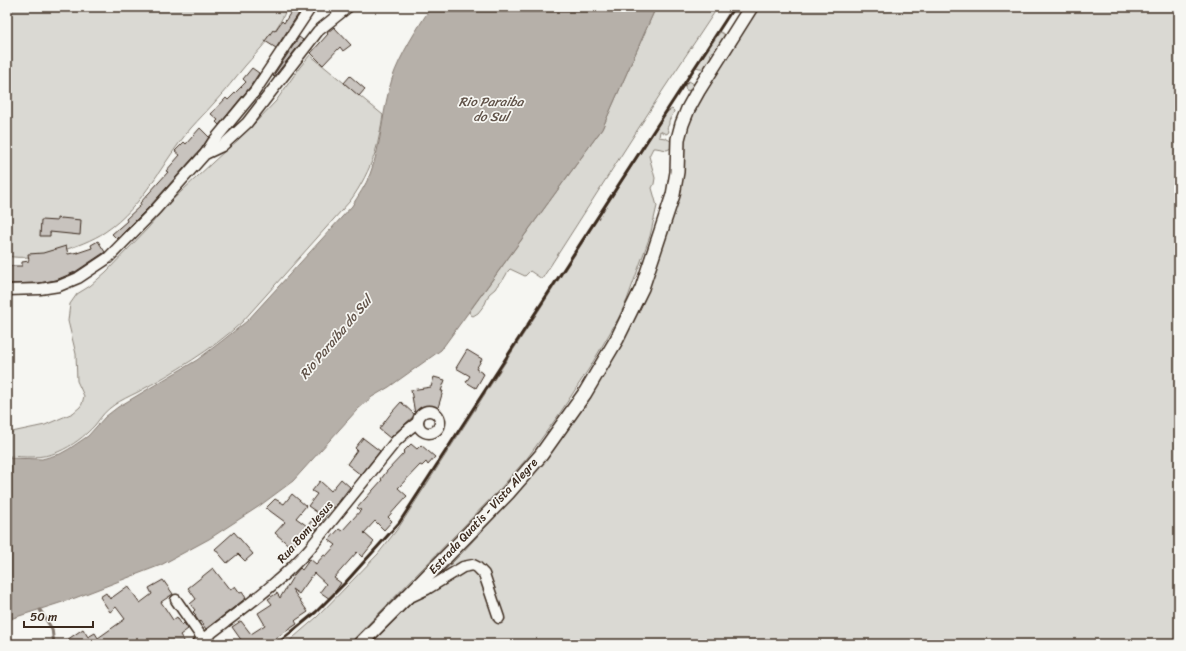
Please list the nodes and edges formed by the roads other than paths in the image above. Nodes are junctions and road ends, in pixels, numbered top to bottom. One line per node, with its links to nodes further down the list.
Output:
1 (311, 7): 4 (street)
2 (348, 7): 4 (street)
3 (751, 7): 7 (street, Estrada Quatis - Vista Alegre)
4 (204, 154): 5 (street)
5 (7, 290)
6 (418, 422): 10 (street, Rua Bom Jesus)
7 (406, 598): 9 (street); 11 (street, Estrada Quatis - Vista Alegre)
8 (176, 600): 10 (street)
9 (499, 618)
10 (200, 642)
11 (360, 644)

